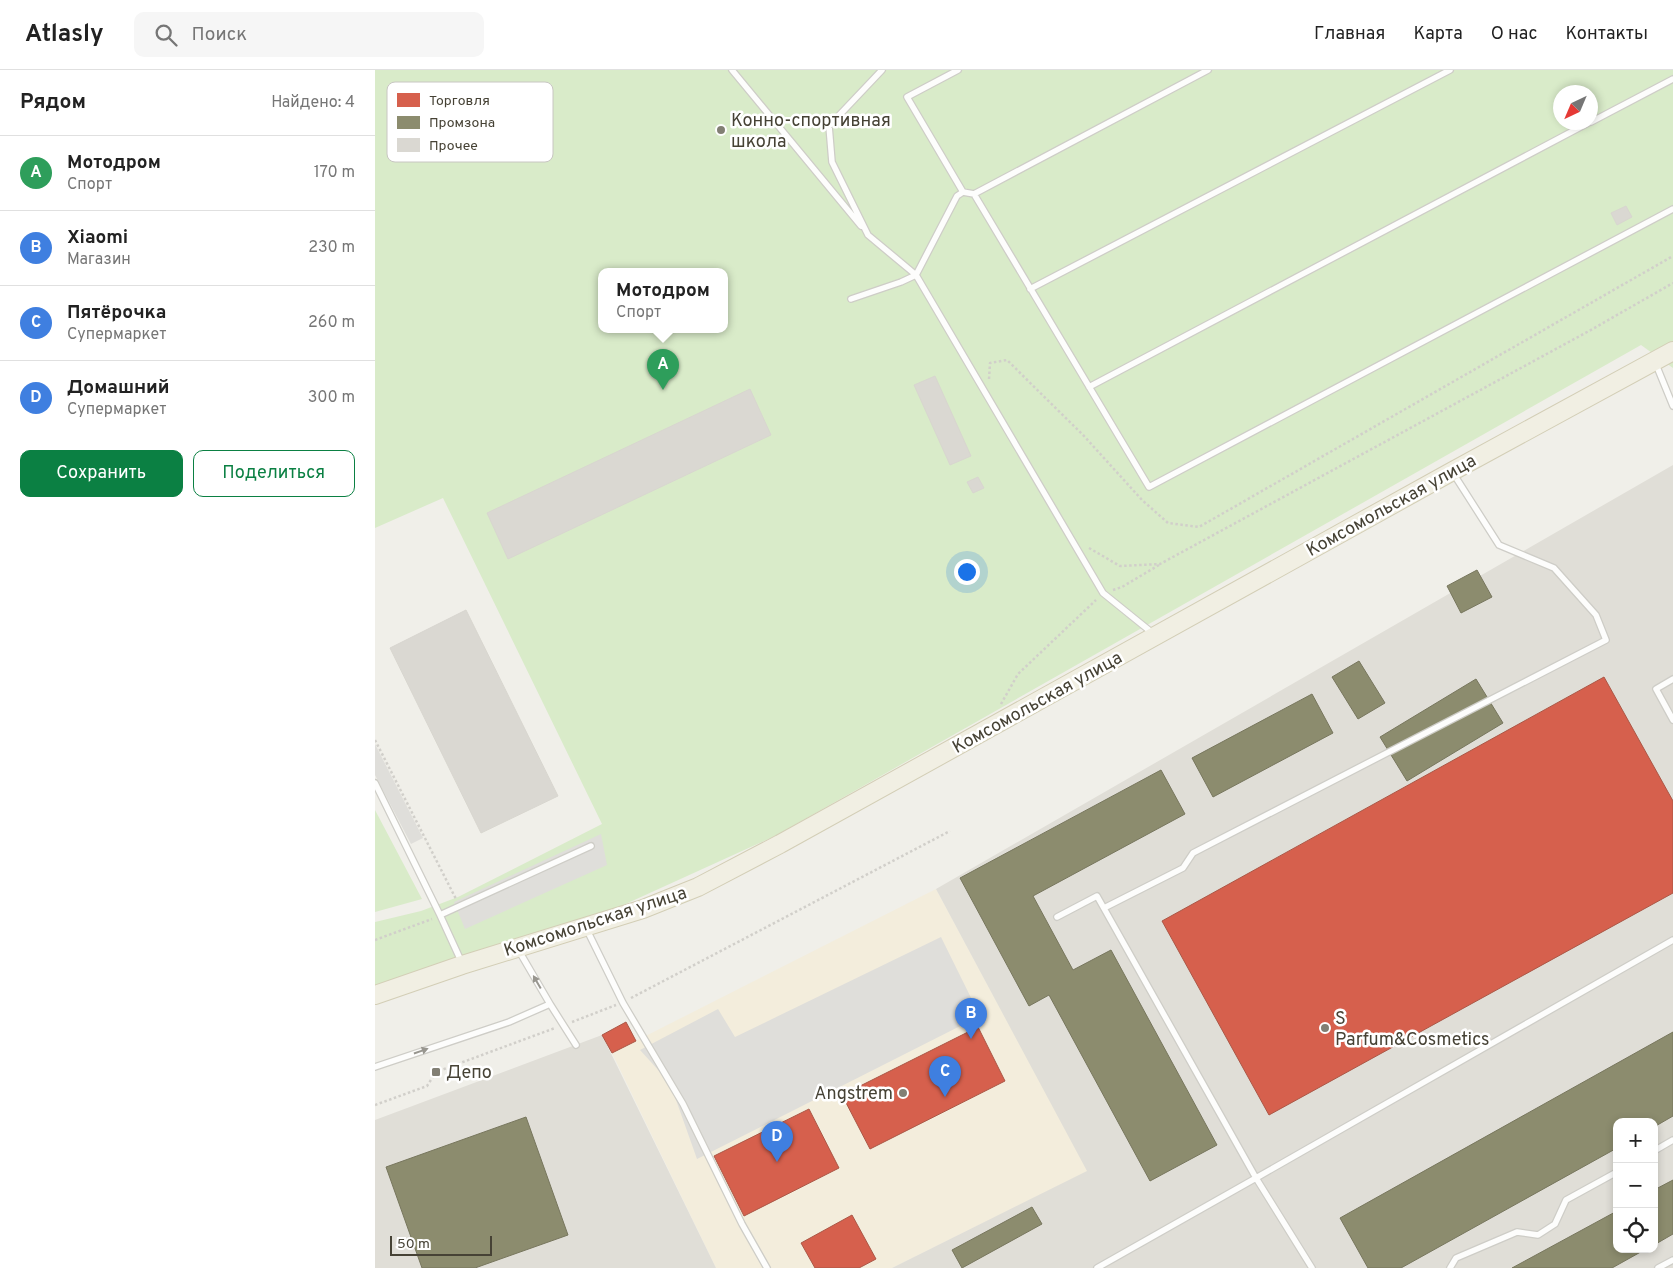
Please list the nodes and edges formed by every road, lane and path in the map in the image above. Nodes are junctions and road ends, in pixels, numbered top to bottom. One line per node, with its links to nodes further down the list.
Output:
1 (732, 70): 12 (lane)
2 (882, 70): 12 (lane)
3 (958, 70): 9 (lane)
4 (1208, 70): 10 (lane)
5 (1450, 70): 16 (lane)
6 (1673, 79): 7 (lane)
7 (1598, 118)
8 (1575, 130): 21 (lane)
9 (963, 192): 10 (lane); 14 (lane)
10 (974, 194): 16 (lane)
11 (1673, 210): 21 (lane)
12 (868, 235): 14 (lane)
13 (1673, 256): 20 (path)
14 (916, 275): 17 (lane); 26 (lane)
15 (1673, 283): 25 (path)
16 (1030, 288): 21 (lane)
17 (851, 299)
18 (1673, 351): 19 (main road, Комсомольская улица)
19 (1654, 360): 22 (lane); 23 (main road, Комсомольская улица)
20 (989, 384)
21 (1089, 387)
22 (1673, 406)
23 (1451, 472): 27 (main road, Комсомольская улица); 36 (lane)
24 (1081, 544): 25 (path)
25 (1160, 564): 26 (path)
26 (1103, 594): 27 (lane); 29 (path)
27 (1156, 636): 40 (main road, Комсомольская улица)
28 (1673, 679): 30 (lane)
29 (997, 711)
30 (1673, 720)
31 (375, 740): 35 (path)
32 (375, 783): 37 (lane)
33 (950, 831): 46 (path)
34 (591, 846): 35 (lane)
35 (460, 907): 37 (lane)
36 (1104, 908): 38 (lane); 55 (lane)
37 (441, 915): 44 (lane)
38 (1057, 917)
39 (427, 922): 41 (path)
40 (585, 926): 43 (main road, Комсомольская улица); 46 (lane)
41 (375, 940)
42 (1673, 940): 55 (lane)
43 (517, 947): 44 (main road, Комсомольская улица); 47 (lane, one-way to 43)
44 (462, 965): 45 (main road, Комсомольская улица)
45 (375, 995)
46 (623, 1003): 48 (path); 57 (lane)
47 (550, 1004): 48 (lane); 50 (lane, one-way to 47)
48 (563, 1025): 49 (lane); 51 (path)
49 (576, 1045)
50 (375, 1067)
51 (375, 1104)
52 (1673, 1140): 53 (lane)
53 (1658, 1149)
54 (1613, 1174): 60 (lane)
55 (1256, 1178): 58 (lane); 59 (lane)
56 (1673, 1260): 61 (lane)
57 (767, 1268)
58 (1097, 1268)
59 (1312, 1268)
60 (1450, 1268)
61 (1658, 1268)

